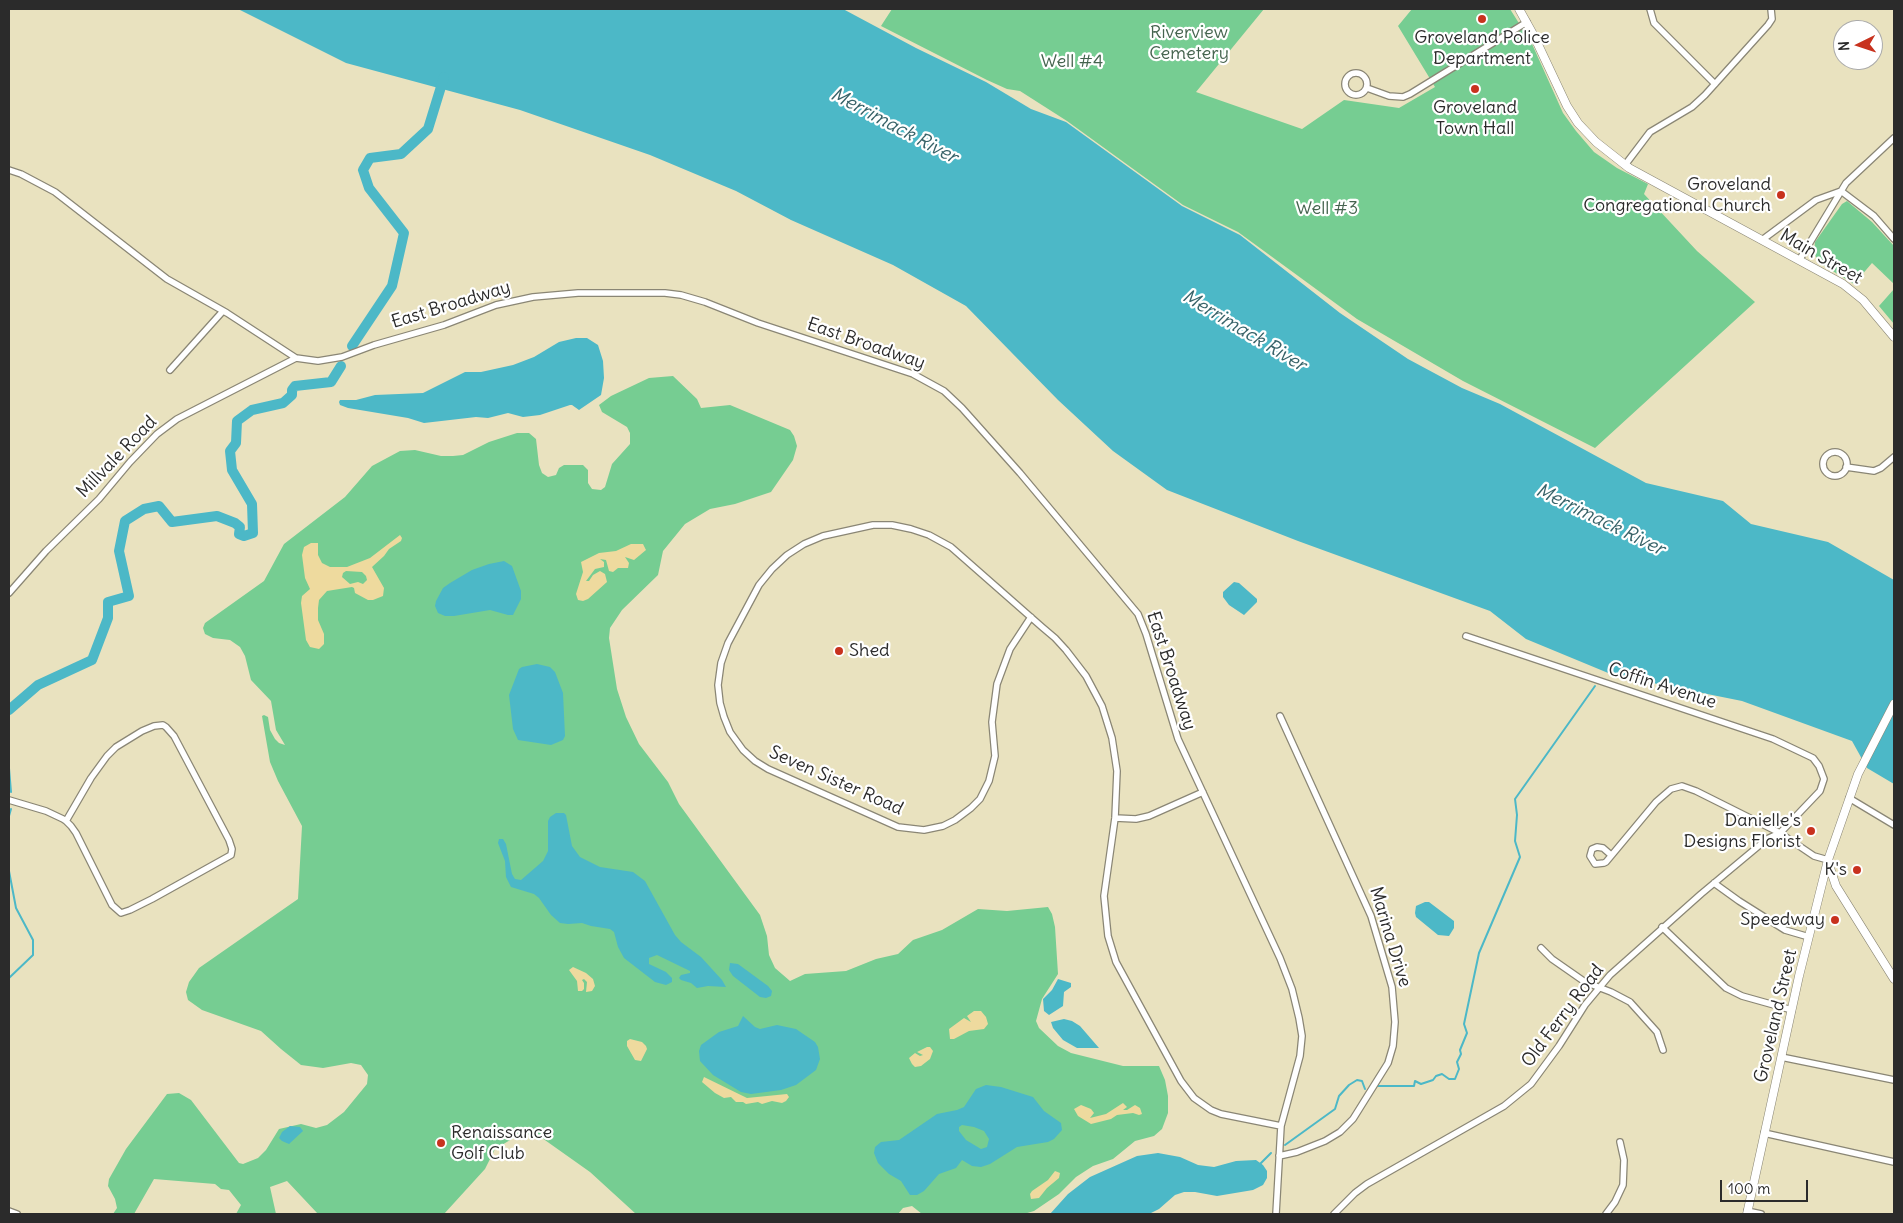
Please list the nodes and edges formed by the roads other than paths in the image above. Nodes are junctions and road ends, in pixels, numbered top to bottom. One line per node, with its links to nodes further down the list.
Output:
1 (1519, 9): 4 (main road, Main Street)
2 (1650, 9): 5 (street)
3 (1771, 9): 5 (street)
4 (1526, 22): 6 (street); 8 (main road, Main Street)
5 (1715, 84): 8 (street)
6 (1367, 88)
7 (1894, 138): 10 (street)
8 (1625, 165): 12 (main road, Main Street)
9 (9, 170): 14 (street, East Broadway)
10 (1842, 191): 11 (street); 12 (street); 13 (street)
11 (1894, 239)
12 (1762, 240): 13 (main road, Main Street)
13 (1800, 259): 15 (main road, Main Street)
14 (223, 311): 16 (street, East Broadway); 17 (street)
15 (1894, 337)
16 (296, 358): 20 (street, Millvale Road); 26 (street, East Broadway)
17 (170, 370)
18 (1894, 456): 19 (street)
19 (1846, 467): 19 (street)
20 (9, 593)
21 (1031, 617): 21 (street, Seven Sister Road); 29 (street, Seven Sister Road)
22 (1466, 636): 25 (street, Coffin Avenue)
23 (1894, 704): 27 (main road, Groveland Street)
24 (1280, 716): 48 (street, Marina Drive)
25 (1820, 791): 32 (street, Old Ferry Road)
26 (1203, 792): 29 (street); 45 (street, East Broadway)
27 (1849, 798): 31 (street); 34 (main road, Groveland Street)
28 (9, 800): 30 (street)
29 (1115, 818): 45 (street, Seven Sister Road)
30 (66, 822): 30 (street)
31 (1894, 825)
32 (1780, 833): 33 (street); 34 (street); 35 (street, Old Ferry Road)
33 (1611, 855)
34 (1828, 860): 37 (main road, Groveland Street); 39 (main road)
35 (1714, 883): 36 (street, Old Ferry Road); 37 (street)
36 (1662, 928): 40 (street, Old Ferry Road); 41 (street)
37 (1809, 937): 41 (main road, Groveland Street)
38 (1541, 948): 40 (street)
39 (1894, 979)
40 (1600, 988): 42 (street); 54 (street, Old Ferry Road)
41 (1792, 1010): 43 (main road, Groveland Street)
42 (1663, 1050)
43 (1781, 1057): 44 (street); 46 (main road, Groveland Street)
44 (1894, 1080)
45 (1281, 1126): 48 (street, East Broadway)
46 (1764, 1133): 49 (street); 51 (main road, Groveland Street)
47 (1620, 1142): 55 (street)
48 (1279, 1156): 53 (street, East Broadway)
49 (1894, 1162)
50 (9, 1211): 52 (street)
51 (1747, 1213): 56 (street)
52 (17, 1214)
53 (1276, 1214)
54 (1334, 1214)
55 (1606, 1214)
56 (1761, 1214)

